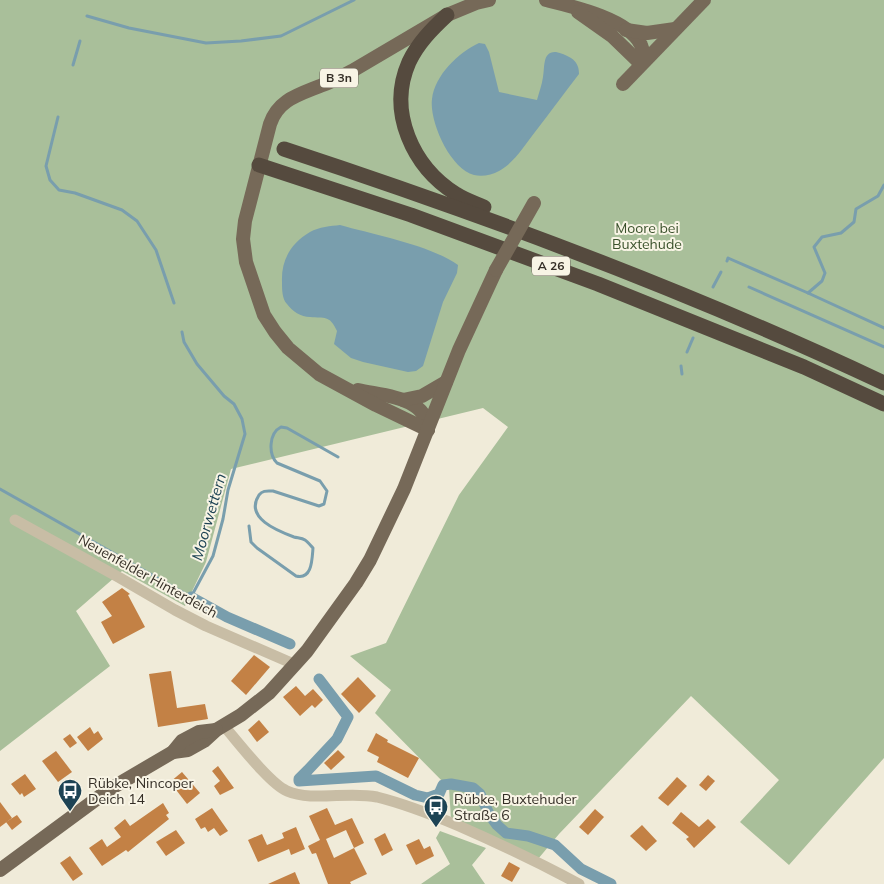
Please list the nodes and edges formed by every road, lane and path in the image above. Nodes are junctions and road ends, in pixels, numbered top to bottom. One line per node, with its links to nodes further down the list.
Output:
1 (489, 0): 5 (main road)
2 (546, 0): 4 (main road)
3 (704, 0): 7 (main road)
4 (569, 6): 6 (main road); 8 (main road)
5 (447, 15): 11 (main road, B 3n); 13 (highway)
6 (624, 28): 7 (main road); 8 (main road)
7 (675, 29): 8 (main road)
8 (640, 64): 9 (main road)
9 (623, 84)
10 (284, 149): 13 (highway, A 26)
11 (259, 165): 16 (main road); 18 (highway, A 26)
12 (534, 203): 14 (main road, bridge)
13 (707, 299): 15 (highway, A 26)
14 (446, 382): 17 (main road); 19 (main road)
15 (884, 383)
16 (345, 387): 17 (main road); 19 (main road)
17 (402, 400): 19 (main road)
18 (884, 404)
19 (428, 430): 21 (main road)
20 (15, 520): 21 (street, Neuenfelder Hinterdeich)
21 (296, 665): 22 (main road)
22 (220, 728): 23 (main road); 24 (street)
23 (0, 870)
24 (579, 884)

